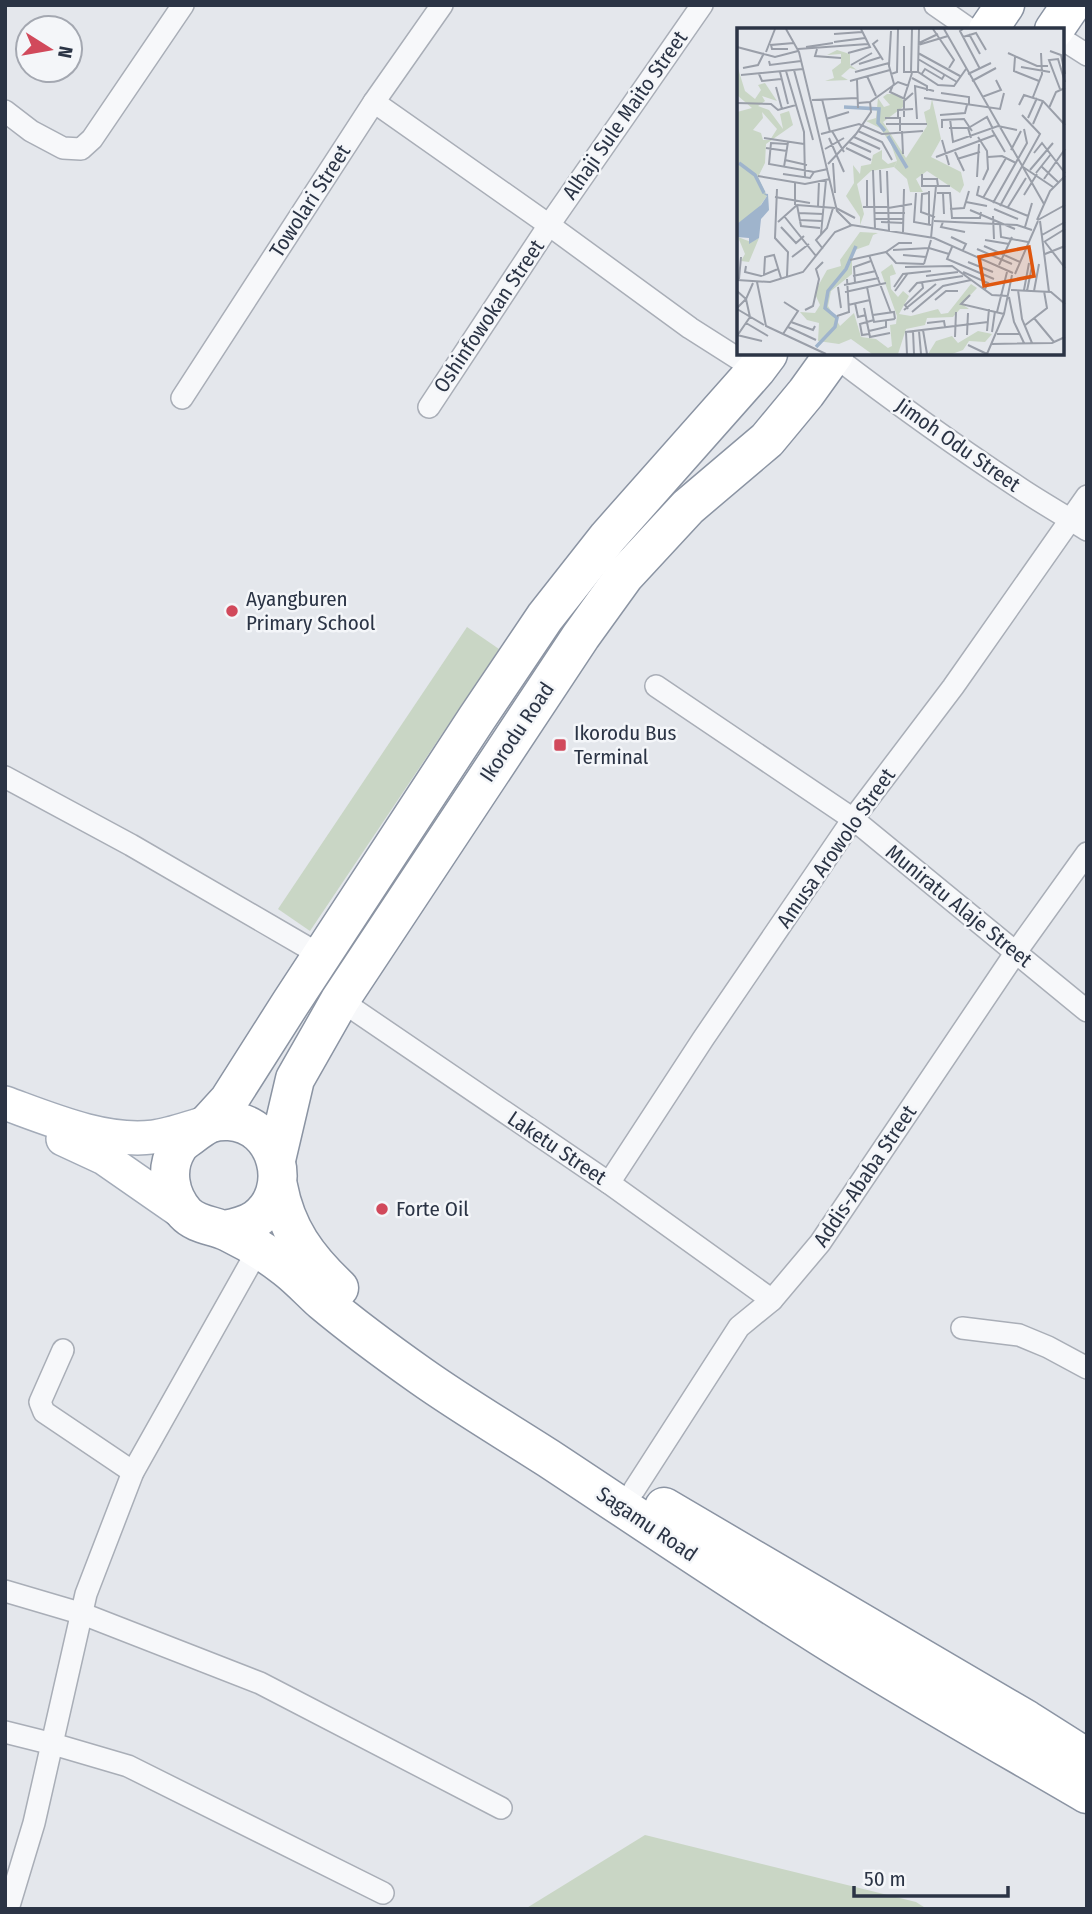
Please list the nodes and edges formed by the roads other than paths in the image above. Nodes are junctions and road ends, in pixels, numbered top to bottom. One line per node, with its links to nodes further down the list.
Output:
1 (183, 5): 13 (street)
2 (442, 5): 12 (street, Towolari Street)
3 (702, 5): 14 (street, Alhaji Sule Maito Street)
4 (935, 5): 7 (street)
5 (1005, 5): 8 (highway)
6 (1071, 5): 9 (highway)
7 (968, 28)
8 (989, 28)
9 (1055, 28)
10 (1064, 40): 11 (street)
11 (1087, 55)
12 (374, 102): 14 (street); 19 (street, Towolari Street)
13 (5, 111)
14 (549, 225): 15 (street); 20 (street, Oshinfowokan Street)
15 (737, 350)
16 (832, 355): 29 (highway, Ikorodu Road)
17 (834, 355): 22 (street, Jimoh Odu Street)
18 (762, 362): 28 (highway, Ikorodu Road)
19 (182, 398)
20 (429, 407)
21 (1087, 495): 22 (street, Amusa Arowolo Street)
22 (1079, 525): 25 (street, Amusa Arowolo Street)
23 (656, 686): 25 (street, Muniratu Alaje Street)
24 (5, 777): 28 (street)
25 (853, 819): 27 (street, Muniratu Alaje Street); 36 (street, Amusa Arowolo Street)
26 (1087, 853): 27 (street, Addis-Ababa Street)
27 (1016, 952): 30 (street, Muniratu Alaje Street); 40 (street, Addis-Ababa Street)
28 (322, 956): 33 (highway, Ikorodu Road)
29 (340, 1000): 35 (highway, Ikorodu Road); 36 (street, Laketu Street)
30 (1087, 1011)
31 (5, 1103): 34 (main road)
32 (5, 1118): 34 (main road)
33 (208, 1123): 34 (main road); 35 (highway); 37 (highway)
34 (60, 1130): 37 (main road)
35 (277, 1173): 38 (highway); 45 (highway, Sagamu Road)
36 (609, 1183): 40 (street, Laketu Street)
37 (186, 1215): 38 (highway)
38 (223, 1230): 39 (highway, Sagamu Road)
39 (259, 1248): 44 (street); 48 (highway, Sagamu Road)
40 (772, 1300): 45 (street, Addis-Ababa Street)
41 (962, 1328): 43 (street)
42 (63, 1350): 44 (street)
43 (1087, 1368)
44 (132, 1472): 47 (street)
45 (634, 1490): 48 (highway, Sagamu Road)
46 (5, 1591): 47 (street)
47 (83, 1614): 50 (street); 53 (street)
48 (873, 1649): 51 (highway, Sagamu Road); 52 (highway, Sagamu Road)
49 (5, 1732): 50 (street)
50 (53, 1744): 54 (street); 55 (street)
51 (1083, 1745)
52 (1087, 1794)
53 (501, 1808)
54 (383, 1894)
55 (8, 1909)

